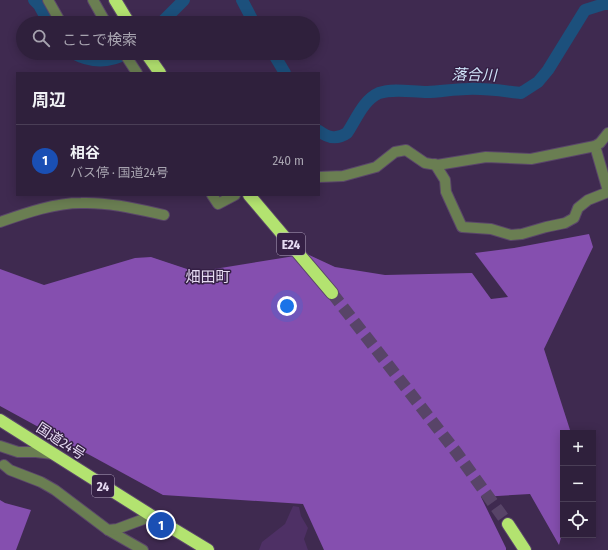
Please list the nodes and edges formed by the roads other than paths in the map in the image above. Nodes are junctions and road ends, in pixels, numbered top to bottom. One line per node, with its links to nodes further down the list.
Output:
1 (48, 0): 4 (street)
2 (93, 0): 5 (street)
3 (115, 0): 6 (highway)
4 (57, 16)
5 (102, 16)
6 (125, 16)
7 (128, 60): 9 (street)
8 (151, 60): 10 (highway)
9 (136, 72)
10 (159, 72)
11 (608, 133): 12 (street)
12 (595, 146): 13 (street); 15 (street)
13 (435, 164): 14 (street); 15 (street)
14 (320, 177)
15 (608, 192)
16 (213, 196): 17 (street)
17 (232, 196)
18 (250, 196): 21 (highway, E24)
19 (164, 215): 20 (street)
20 (0, 222)
21 (332, 293)
22 (0, 420): 24 (highway, 国道24号 / 24)
23 (0, 446): 24 (street)
24 (54, 454): 26 (highway, 国道24号 / 24)
25 (4, 465): 28 (street)
26 (152, 516): 28 (street); 30 (highway, 国道24号 / 24)
27 (508, 524): 31 (highway)
28 (108, 530): 29 (street)
29 (143, 550)
30 (208, 550)
31 (525, 550)

